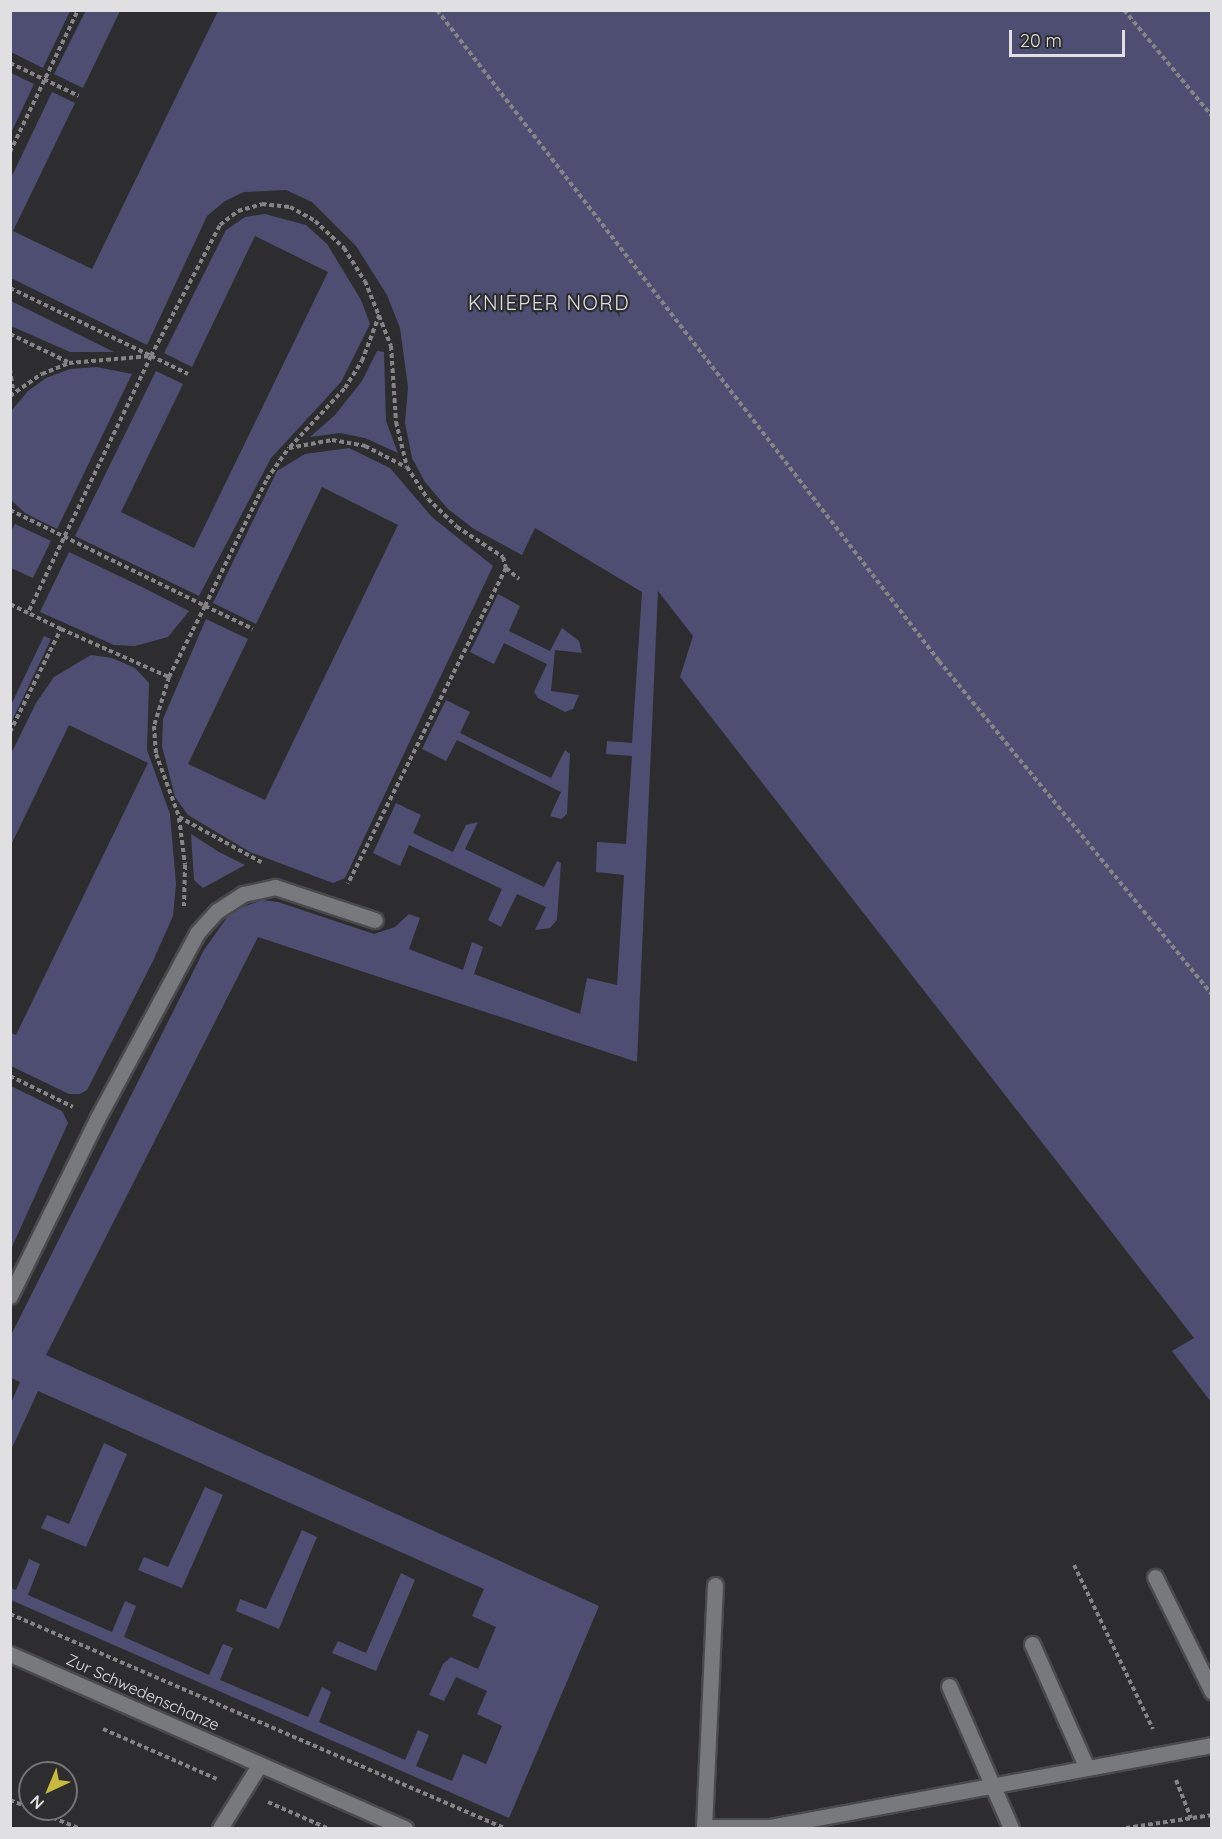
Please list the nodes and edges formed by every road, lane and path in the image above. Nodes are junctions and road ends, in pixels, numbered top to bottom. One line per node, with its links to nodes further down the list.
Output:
1 (78, 10): 5 (path)
2 (437, 10): 37 (path)
3 (1124, 10): 7 (path)
4 (10, 63): 5 (path)
5 (45, 80): 6 (path); 8 (path)
6 (79, 96)
7 (1212, 116)
8 (10, 152)
9 (10, 288): 12 (path)
10 (380, 312): 12 (path); 18 (path); 19 (path)
11 (10, 334): 13 (path)
12 (151, 356): 13 (path); 15 (path); 22 (path)
13 (69, 363): 16 (path)
14 (10, 369): 16 (path)
15 (188, 374)
16 (13, 391): 17 (path)
17 (10, 396)
18 (289, 447): 19 (path); 26 (path)
19 (407, 467): 23 (path)
20 (10, 510): 21 (path)
21 (13, 516): 22 (path)
22 (64, 539): 26 (path); 27 (path)
23 (506, 568): 24 (path); 34 (path)
24 (519, 579)
25 (10, 604): 27 (path)
26 (205, 606): 28 (path); 30 (path)
27 (28, 613): 29 (path)
28 (253, 628)
29 (61, 629): 30 (path); 31 (path)
30 (169, 677): 32 (path)
31 (10, 732)
32 (179, 818): 33 (path); 35 (path)
33 (268, 864)
34 (338, 890)
35 (183, 912)
36 (375, 920): 40 (street)
37 (1212, 995)
38 (10, 1076): 39 (path)
39 (82, 1112)
40 (10, 1296)
41 (1074, 1565): 51 (path)
42 (1155, 1577): 48 (street)
43 (716, 1585): 54 (street)
44 (10, 1614): 63 (path)
45 (1032, 1644): 53 (street)
46 (10, 1654): 52 (street, Zur Schwedenschanze)
47 (949, 1686): 54 (street)
48 (1212, 1692)
49 (97, 1726): 55 (path)
50 (1212, 1744): 51 (street)
51 (1164, 1753): 53 (street); 57 (path)
52 (260, 1764): 55 (street); 62 (street, Zur Schwedenschanze)
53 (1086, 1766): 54 (street)
54 (994, 1785): 64 (street)
55 (245, 1791): 60 (street); 61 (path)
56 (1212, 1815): 57 (path)
57 (1191, 1818): 65 (path)
58 (61, 1821): 59 (path)
59 (78, 1828)
60 (220, 1828)
61 (327, 1828)
62 (405, 1828)
63 (504, 1828)
64 (1011, 1828)
65 (1126, 1828)

